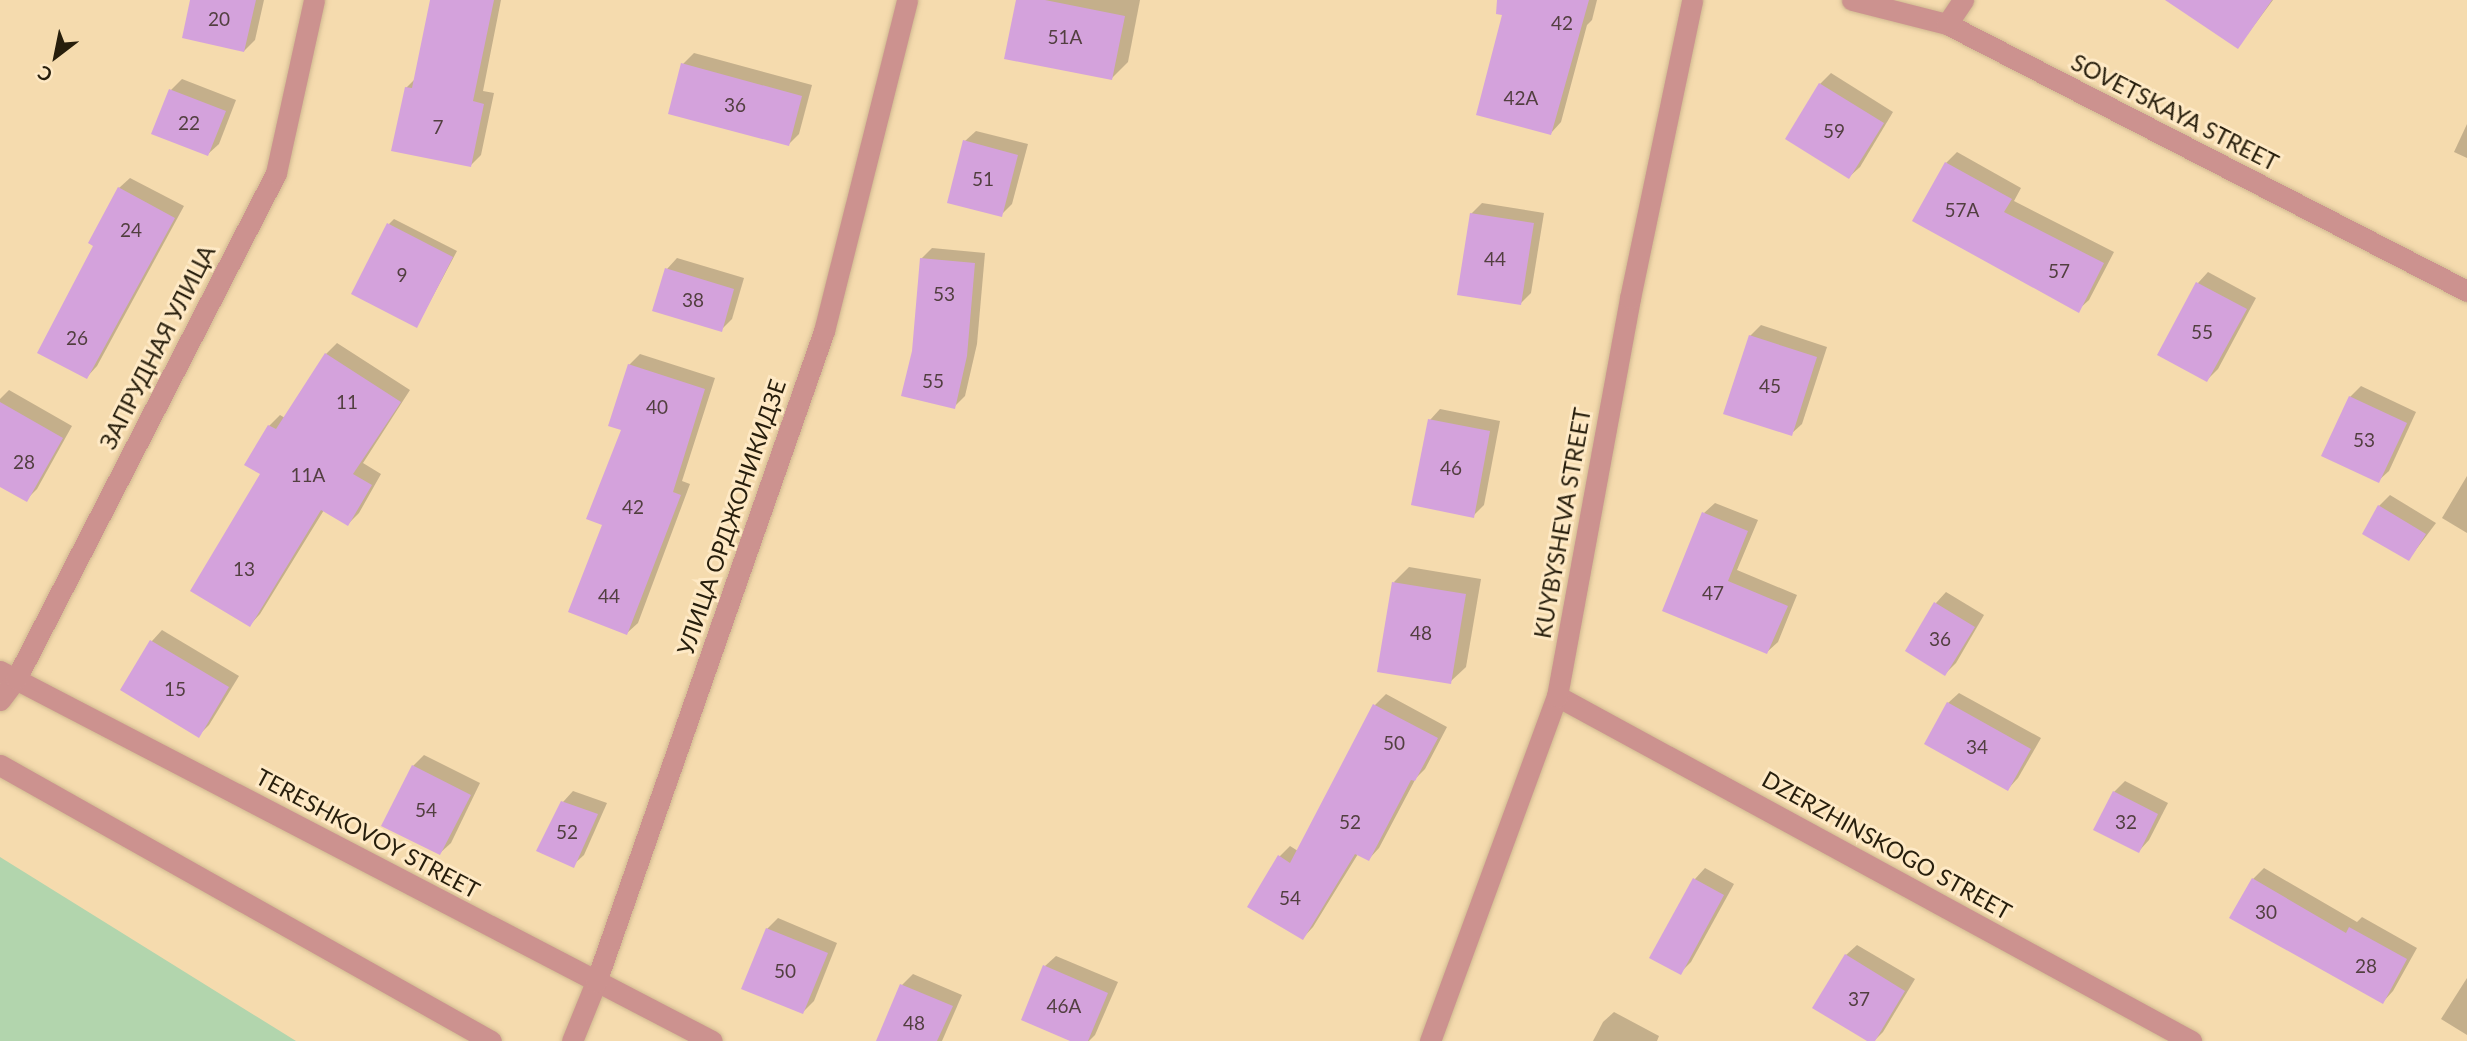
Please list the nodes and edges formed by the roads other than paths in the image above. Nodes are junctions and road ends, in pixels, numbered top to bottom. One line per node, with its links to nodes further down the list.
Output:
1 (314, 0): 8 (street, ЗАПРУДНАЯ УЛИЦА)
2 (907, 0): 12 (street, УЛИЦА ОРДЖОНИКИДЗЕ)
3 (1692, 0): 9 (street, KUYBYSHEVA STREET)
4 (1852, 0): 6 (street, SOVETSKAYA STREET)
5 (1963, 0): 6 (street)
6 (1947, 24): 7 (street, SOVETSKAYA STREET)
7 (2467, 291)
8 (8, 675): 10 (street, ЗАПРУДНАЯ УЛИЦА); 12 (street, TERESHKOVOY STREET)
9 (1557, 696): 16 (street, KUYBYSHEVA STREET); 17 (street, DZERZHINSKOGO STREET)
10 (0, 700)
11 (0, 765): 13 (street)
12 (596, 982): 14 (street, УЛИЦА ОРДЖОНИКИДЗЕ); 15 (street, TERESHKOVOY STREET)
13 (491, 1041)
14 (572, 1041)
15 (712, 1041)
16 (1430, 1041)
17 (2191, 1041)

